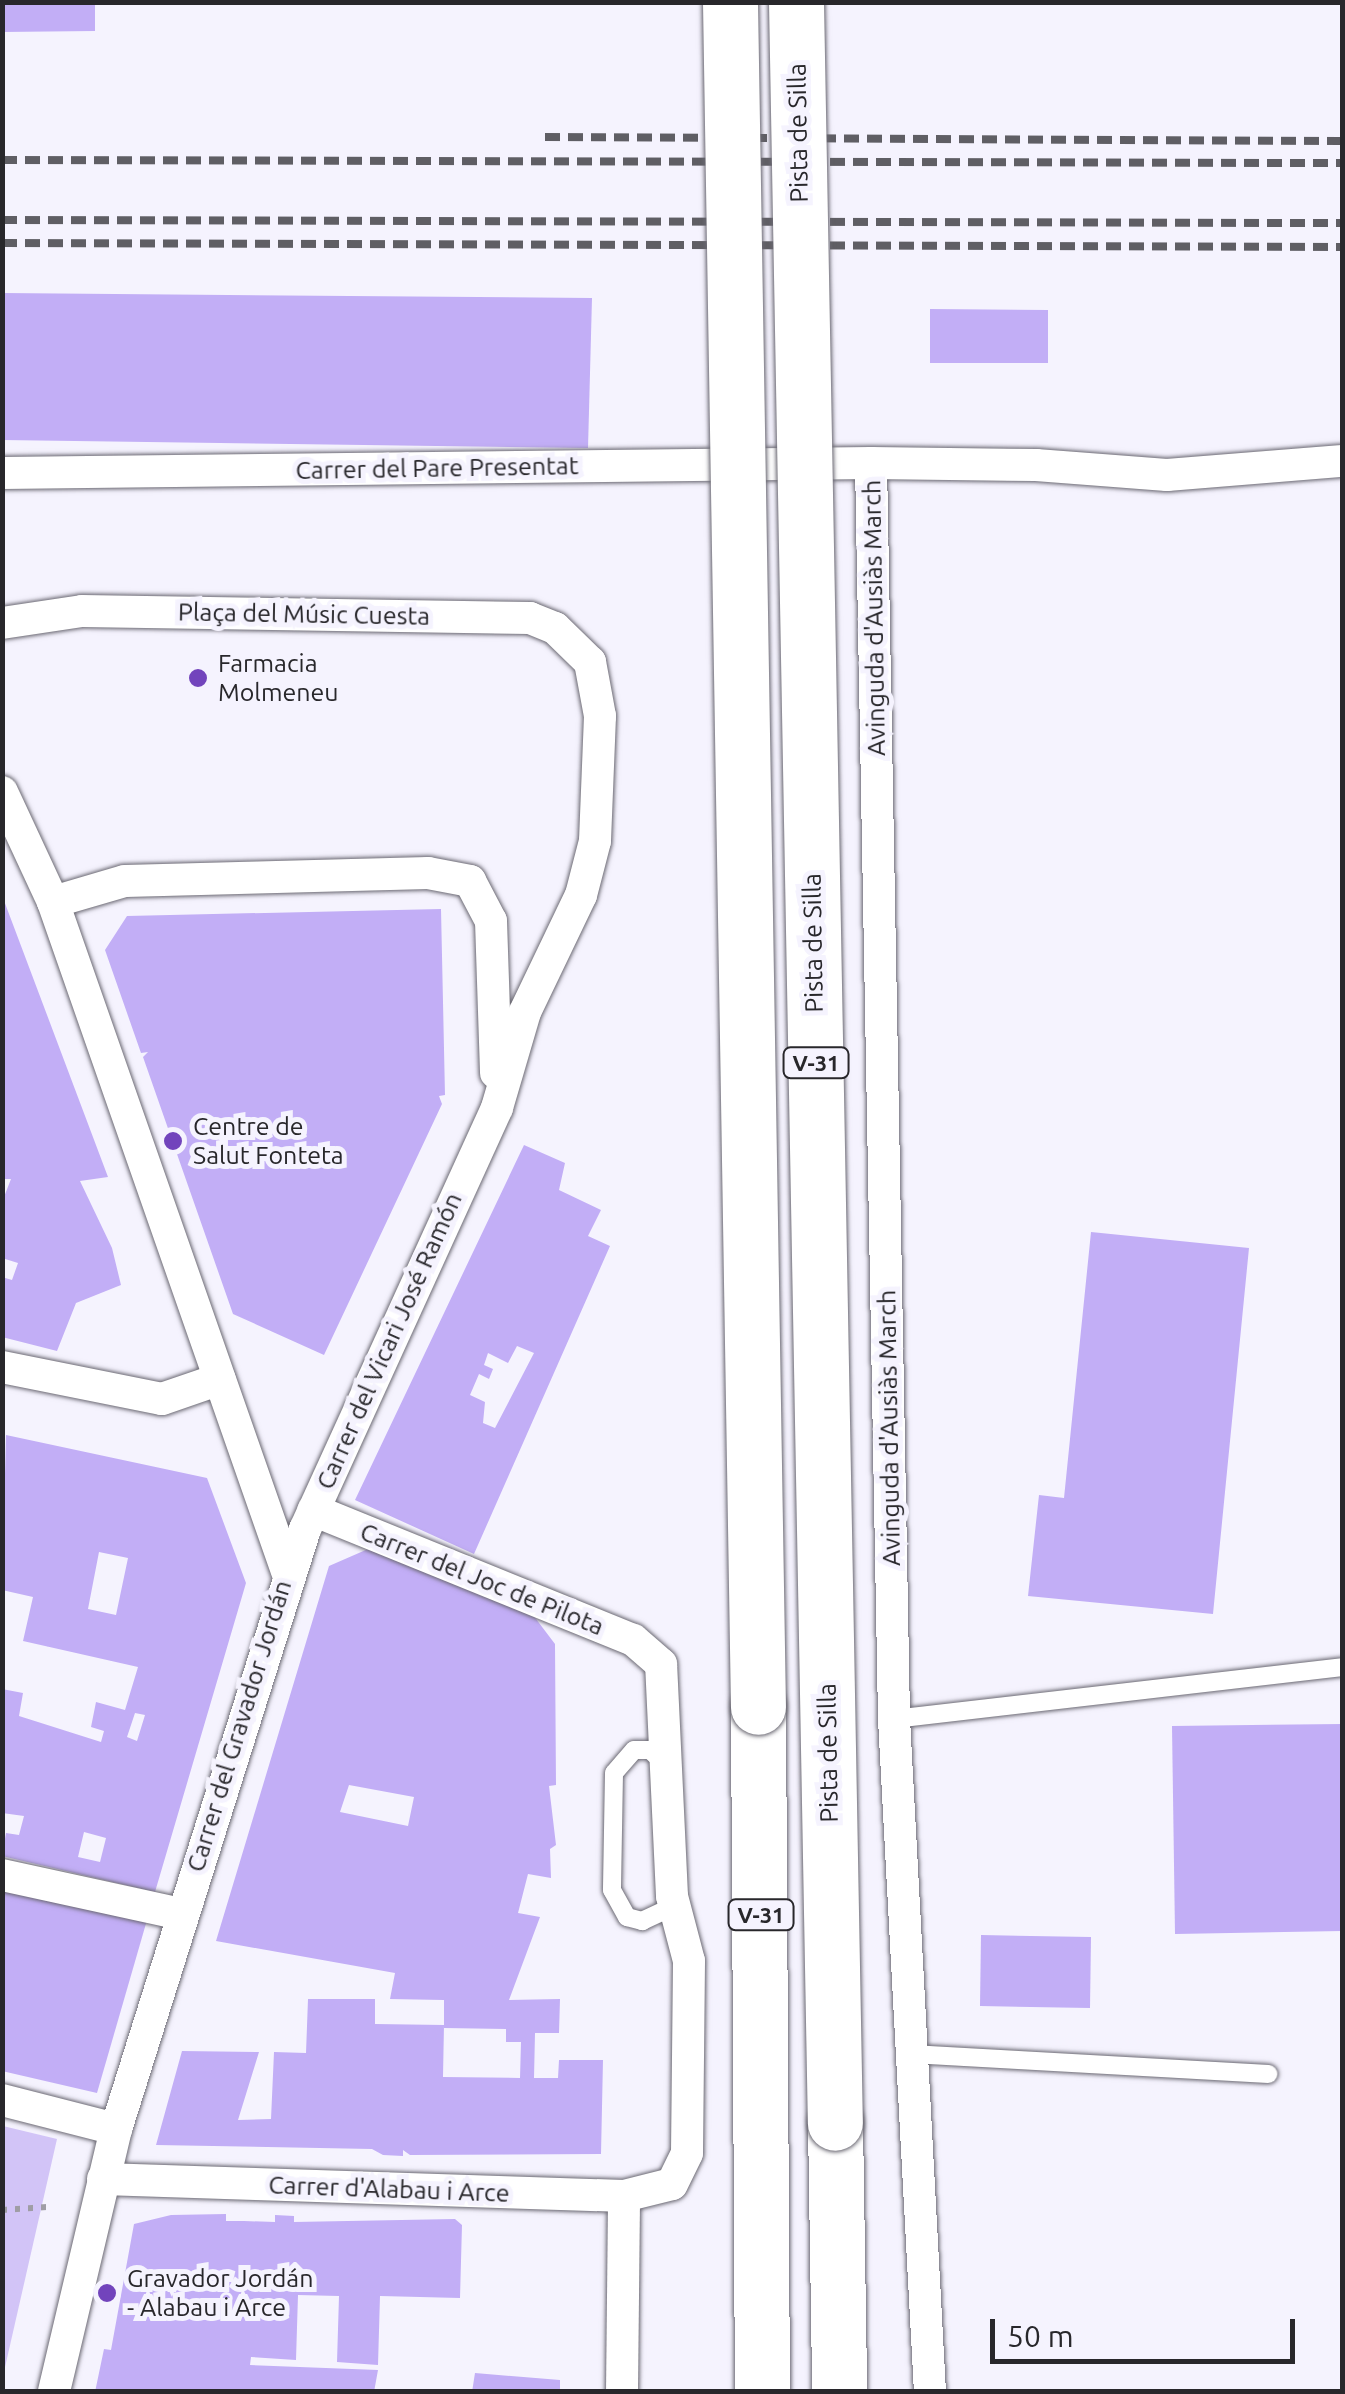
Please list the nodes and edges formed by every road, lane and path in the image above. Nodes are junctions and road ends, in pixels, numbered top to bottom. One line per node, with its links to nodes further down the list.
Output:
1 (730, 2): 31 (highway, V-31, bridge)
2 (796, 2): 32 (highway, Pista de Silla / V-31, bridge)
3 (1342, 462): 4 (street, Carrer del Pare Presentat)
4 (872, 463): 5 (street, Carrer del Pare Presentat); 16 (street, Avinguda d'Ausiàs March)
5 (2, 473)
6 (2, 622): 7 (street, Plaça del Músic Cuesta)
7 (590, 662): 10 (street, Carrer del Vicari José Ramón)
8 (2, 792): 9 (street)
9 (53, 902): 10 (street, Carrer del Vicari José Ramón); 12 (street, Carrer del Gravador Jordán)
10 (497, 1108): 13 (street, Carrer del Vicari José Ramón)
11 (2, 1367): 12 (street)
12 (220, 1379): 14 (street, Carrer del Gravador Jordán)
13 (313, 1510): 14 (street, Carrer del Vicari José Ramón); 17 (street, Carrer del Joc de Pilota)
14 (288, 1577): 20 (street, Carrer del Gravador Jordán)
15 (1342, 1666): 16 (lane)
16 (894, 1718): 21 (street, Avinguda d'Ausiàs March)
17 (670, 1773): 19 (street); 19 (lane)
18 (2, 1875): 20 (street)
19 (672, 1896): 26 (street, Carrer d'Alabau i Arce)
20 (181, 1914): 24 (street, Carrer del Gravador Jordán)
21 (911, 2054): 22 (lane); 33 (street, Avinguda d'Ausiàs March)
22 (1268, 2074)
23 (2, 2100): 24 (street)
24 (116, 2129): 25 (street, Carrer del Gravador Jordán)
25 (104, 2179): 26 (street, Carrer d'Alabau i Arce); 29 (street, Carrer del Gravador Jordán)
26 (624, 2196): 30 (street)
27 (47, 2207): 28 (path)
28 (2, 2210)
29 (54, 2392)
30 (622, 2392)
31 (762, 2392)
32 (839, 2392)
33 (930, 2392)

